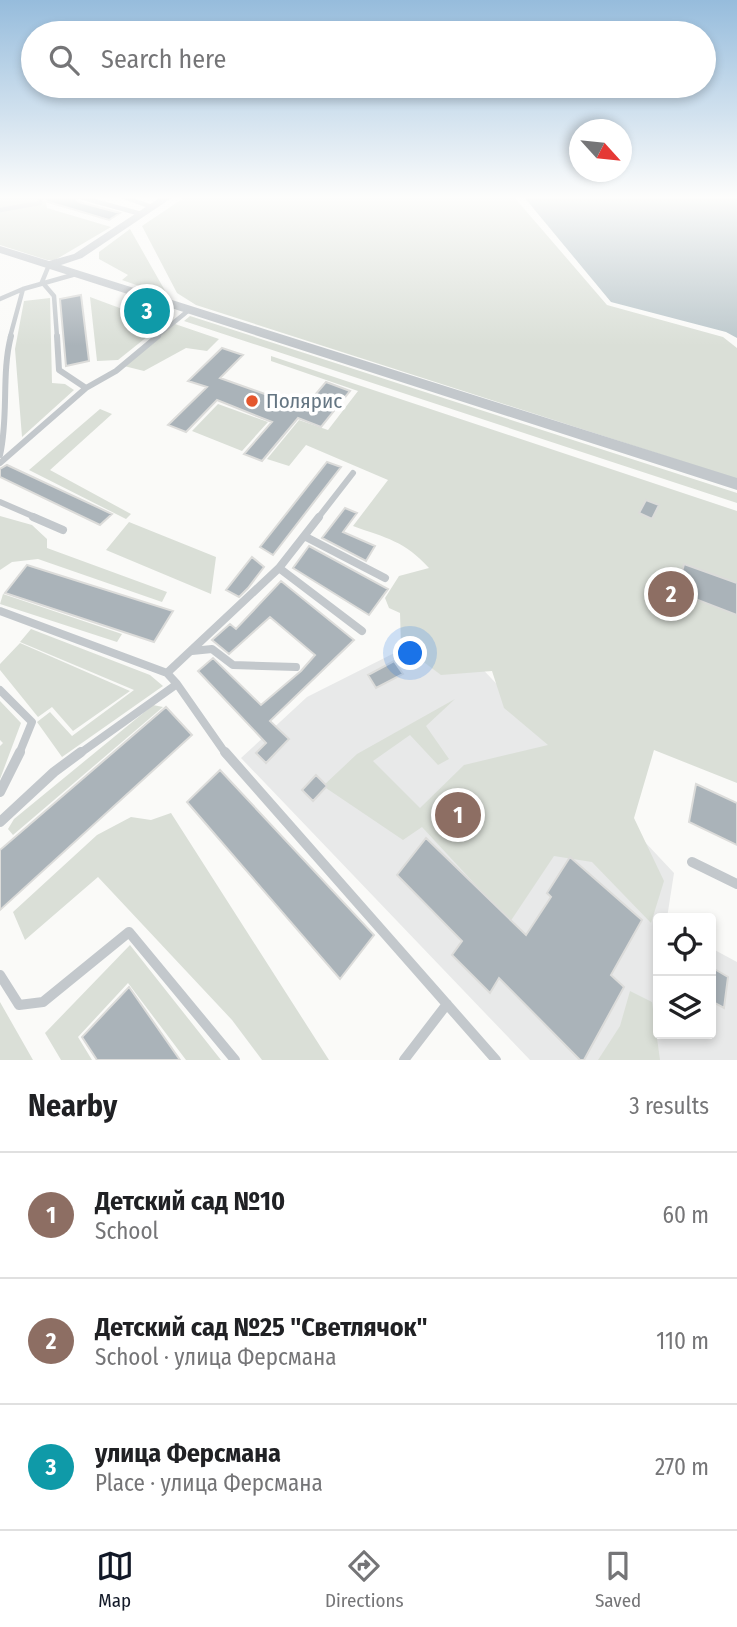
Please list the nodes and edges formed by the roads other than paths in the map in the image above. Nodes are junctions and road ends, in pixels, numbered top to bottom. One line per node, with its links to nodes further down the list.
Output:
1 (93, 246): 3 (street)
2 (0, 249): 4 (street)
3 (78, 257): 4 (street); 5 (street)
4 (49, 265): 5 (street); 6 (lane)
5 (78, 274): 6 (lane); 10 (street)
6 (42, 282): 7 (lane); 11 (lane)
7 (23, 289): 8 (lane); 9 (lane); 12 (lane)
8 (0, 293)
9 (0, 299)
10 (189, 310): 11 (lane); 15 (street)
11 (86, 388): 13 (lane)
12 (0, 455)
13 (0, 463)
14 (353, 473): 18 (lane)
15 (737, 484)
16 (0, 502): 17 (lane)
17 (63, 530)
18 (306, 537): 19 (lane); 20 (lane)
19 (279, 568): 22 (lane); 23 (lane)
20 (386, 578)
21 (0, 611): 25 (lane)
22 (362, 631)
23 (191, 651): 24 (lane); 25 (lane)
24 (296, 667)
25 (167, 673): 26 (lane)
26 (177, 684): 29 (lane); 33 (lane)
27 (0, 690): 28 (lane)
28 (0, 792)
29 (0, 822)
30 (692, 862): 31 (lane)
31 (737, 884)
32 (0, 975): 34 (lane)
33 (447, 1004): 35 (lane); 36 (lane)
34 (235, 1060)
35 (404, 1060)
36 (496, 1060)

